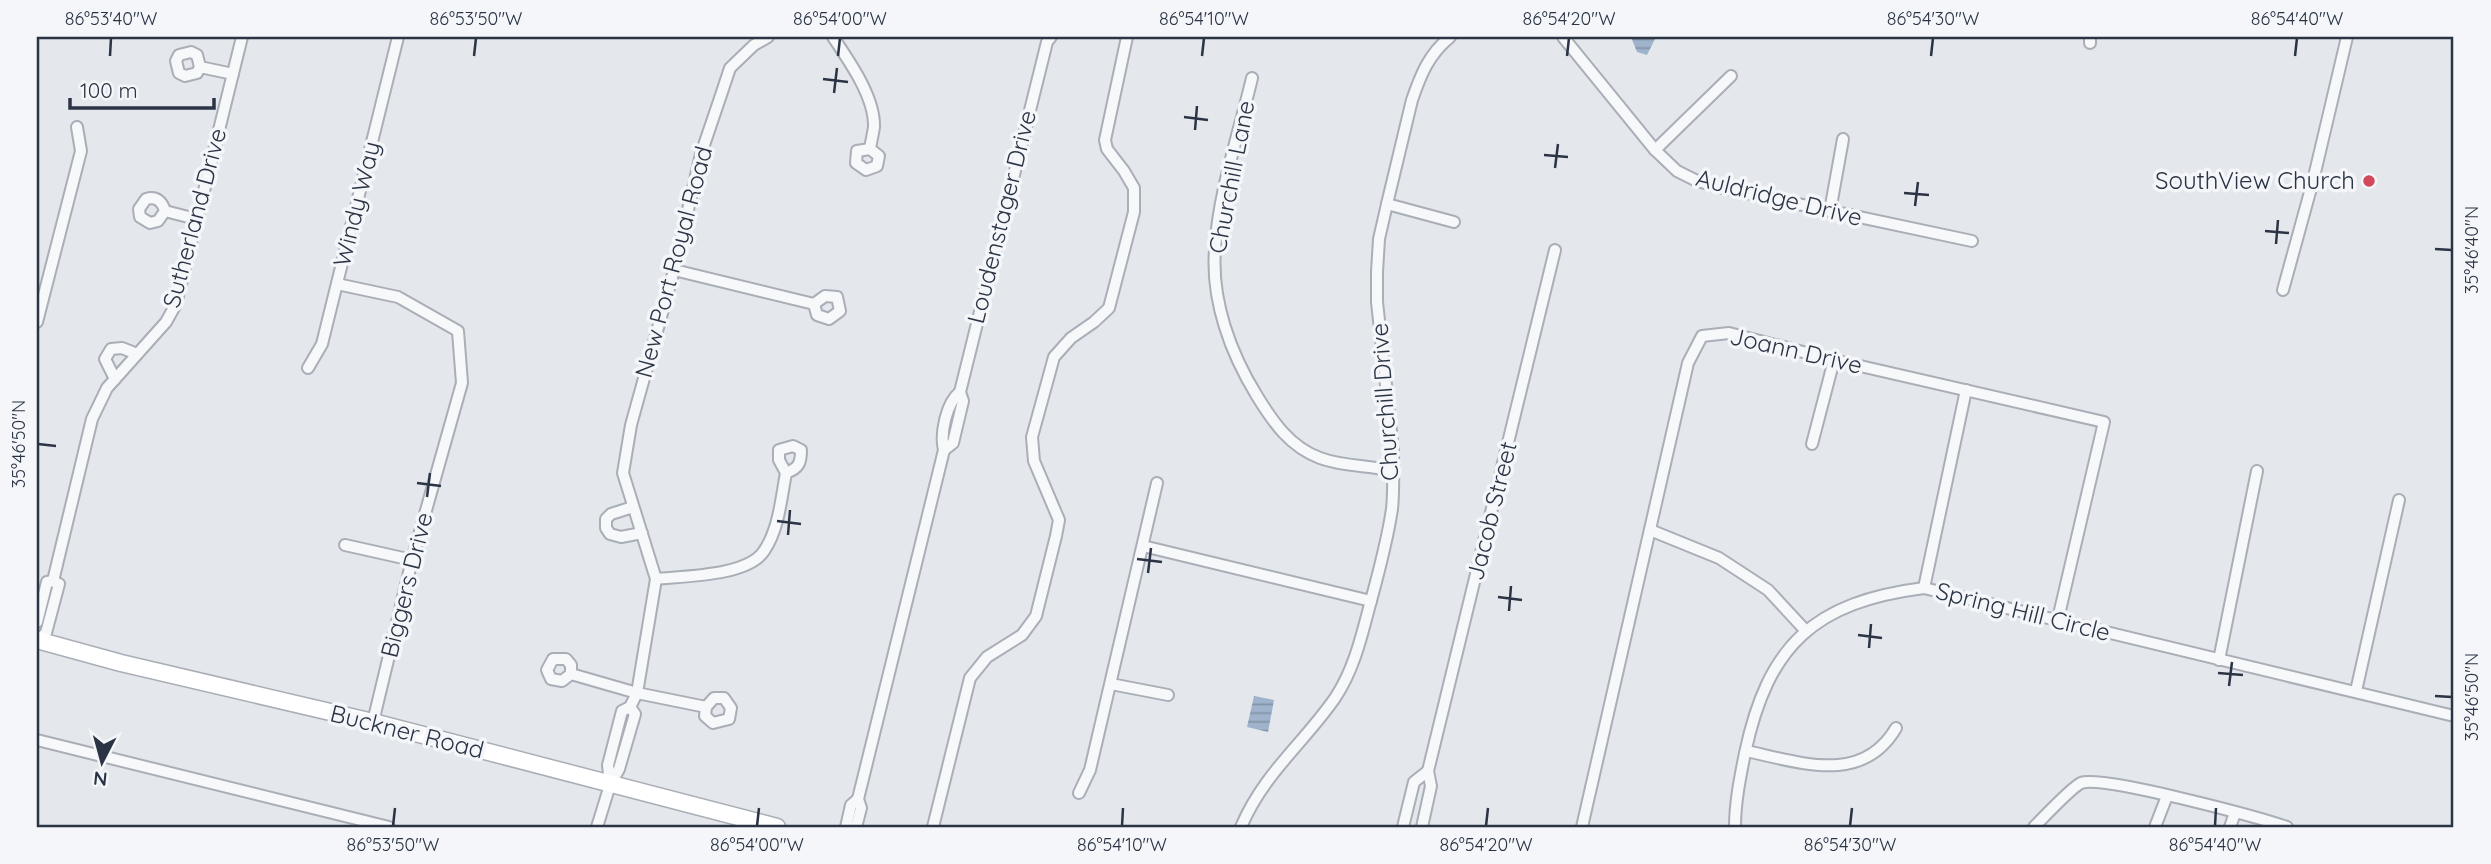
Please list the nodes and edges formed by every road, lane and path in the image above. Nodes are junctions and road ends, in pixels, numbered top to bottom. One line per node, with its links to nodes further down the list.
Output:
1 (242, 37): 11 (street, Sutherland Drive)
2 (398, 37): 26 (street, Windy Way)
3 (768, 37): 25 (street, New Port Royal Road)
4 (833, 37): 16 (street)
5 (1127, 37): 78 (street)
6 (1450, 37): 18 (street, Churchill Drive)
7 (1563, 37): 17 (street, Auldridge Drive)
8 (2347, 37): 27 (street)
9 (1048, 39): 71 (street, Loudenstager Drive)
10 (200, 67): 11 (street)
11 (233, 74): 21 (street, Sutherland Drive)
12 (1731, 76): 17 (street)
13 (1252, 78): 36 (street, Churchill Lane)
14 (77, 127): 29 (street)
15 (1843, 139): 20 (street)
16 (870, 149)
17 (1655, 150): 20 (street, Auldridge Drive)
18 (1387, 204): 22 (street); 36 (street, Churchill Drive)
19 (165, 211): 21 (street)
20 (1830, 211): 23 (street, Auldridge Drive)
21 (196, 219): 30 (street, Sutherland Drive)
22 (1454, 222)
23 (1972, 241)
24 (1555, 250): 67 (street, Jacob Street)
25 (674, 270): 28 (street); 41 (street, New Port Royal Road)
26 (337, 284): 32 (street, Windy Way); 46 (street, Biggers Drive)
27 (2283, 290)
28 (814, 304)
29 (37, 323)
30 (137, 354): 33 (street, Sutherland Drive); 33 (street)
31 (1834, 360): 34 (street, Joann Drive); 35 (street); 42 (street, Joann Drive)
32 (308, 368)
33 (115, 379): 48 (street, Sutherland Drive)
34 (1966, 390): 49 (street); 51 (street, Joann Drive)
35 (1812, 444)
36 (1393, 471): 50 (street, Churchill Drive)
37 (2257, 471): 55 (street)
38 (786, 473): 47 (street)
39 (1157, 483): 45 (street)
40 (2399, 500): 58 (street)
41 (633, 507): 43 (street, New Port Royal Road); 43 (street)
42 (1650, 530): 53 (street); 82 (street, Joann Drive)
43 (642, 533): 47 (street, New Port Royal Road)
44 (345, 545): 46 (street)
45 (1143, 546): 50 (street); 57 (street)
46 (412, 559): 63 (street, Biggers Drive)
47 (656, 579): 59 (street, New Port Royal Road)
48 (53, 581): 52 (street, Sutherland Drive); 54 (street, Sutherland Drive)
49 (1924, 588): 51 (street, Spring Hill Circle); 53 (street, Spring Hill Circle)
50 (1371, 601): 79 (street, Churchill Drive)
51 (2058, 619): 55 (street, Spring Hill Circle)
52 (37, 622)
53 (1805, 630): 66 (street, Spring Hill Circle)
54 (37, 641): 63 (street, Buckner Road)
55 (2219, 660): 58 (street, Spring Hill Circle)
56 (571, 674): 59 (street)
57 (1111, 684): 60 (street); 69 (street)
58 (2356, 691): 62 (street, Spring Hill Circle)
59 (637, 693): 61 (street); 68 (street, New Port Royal Road)
60 (1167, 695)
61 (706, 707)
62 (2454, 716)
63 (373, 722): 68 (street, Buckner Road)
64 (1896, 728): 66 (street)
65 (37, 740): 73 (street)
66 (1746, 751): 83 (street, Spring Hill Circle)
67 (1428, 771): 80 (street, Jacob Street); 81 (street, Jacob Street)
68 (610, 785): 74 (street, New Port Royal Road); 75 (street, Buckner Road)
69 (1079, 793)
70 (2167, 796): 72 (street); 84 (street); 85 (street)
71 (858, 799): 76 (street, Loudenstager Drive); 77 (street, Loudenstager Drive)
72 (2235, 813): 86 (street); 87 (street)
73 (387, 827)
74 (597, 827)
75 (777, 827)
76 (846, 827)
77 (856, 827)
78 (933, 827)
79 (1241, 827)
80 (1403, 827)
81 (1422, 827)
82 (1583, 827)
83 (1735, 827)
84 (2034, 827)
85 (2155, 827)
86 (2230, 827)
87 (2287, 827)

